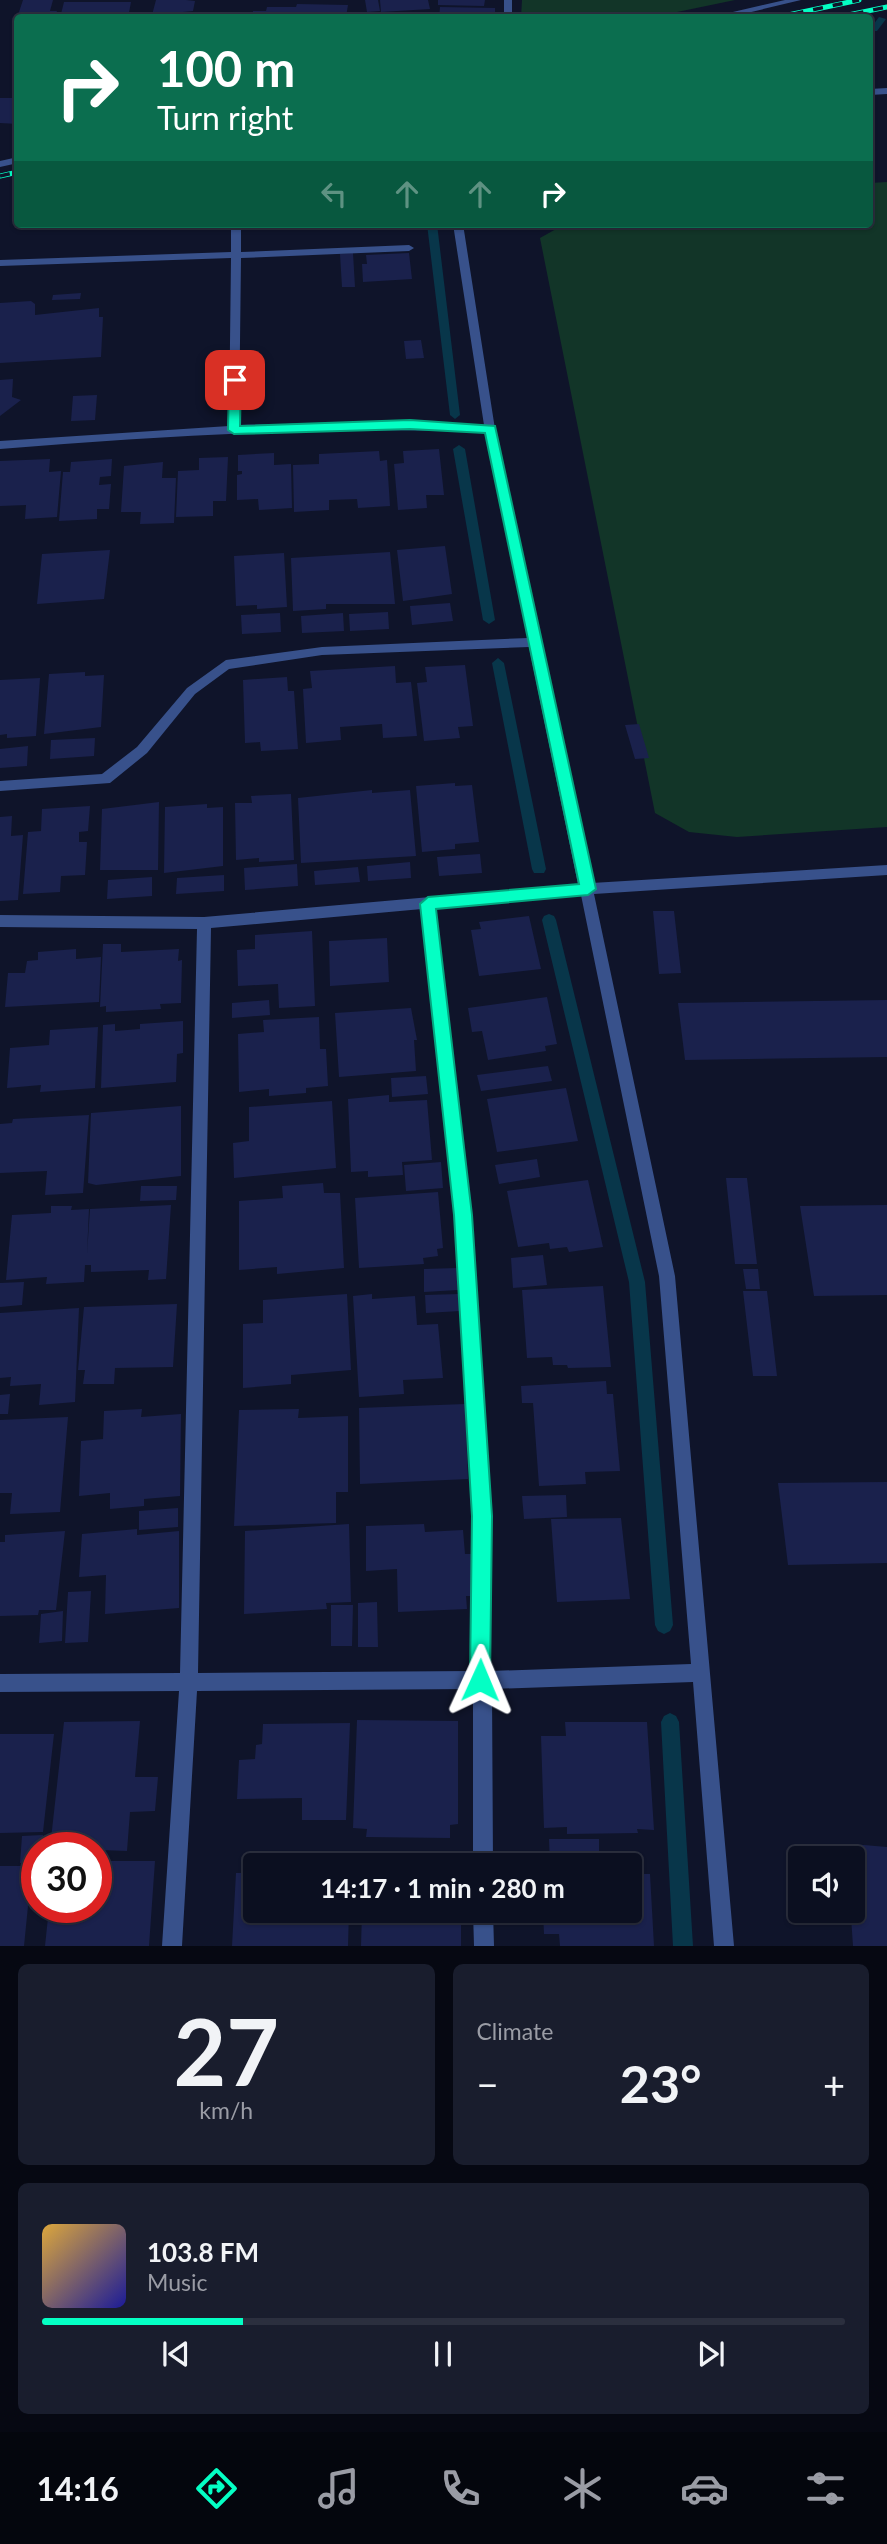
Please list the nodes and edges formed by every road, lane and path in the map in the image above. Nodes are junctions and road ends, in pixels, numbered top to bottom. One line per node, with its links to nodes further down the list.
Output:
1 (797, 0): 2 (street)
2 (730, 14)
3 (236, 228): 6 (street)
4 (459, 228): 8 (street)
5 (409, 248): 6 (street)
6 (236, 255): 7 (street); 9 (street)
7 (0, 263)
8 (490, 429): 9 (street); 11 (street)
9 (234, 430): 10 (street)
10 (0, 445)
11 (535, 642): 12 (street); 14 (street)
12 (0, 786)
13 (887, 870): 14 (street)
14 (588, 889): 15 (street); 18 (street)
15 (428, 904): 17 (street); 19 (street)
16 (0, 920): 17 (street)
17 (204, 923): 20 (street)
18 (699, 1673): 19 (street); 26 (street)
19 (480, 1680): 20 (street); 22 (street)
20 (189, 1682): 21 (street); 24 (street)
21 (0, 1683)
22 (483, 1853)
23 (483, 1923): 25 (street)
24 (172, 1945)
25 (484, 1945)
26 (724, 1945)

